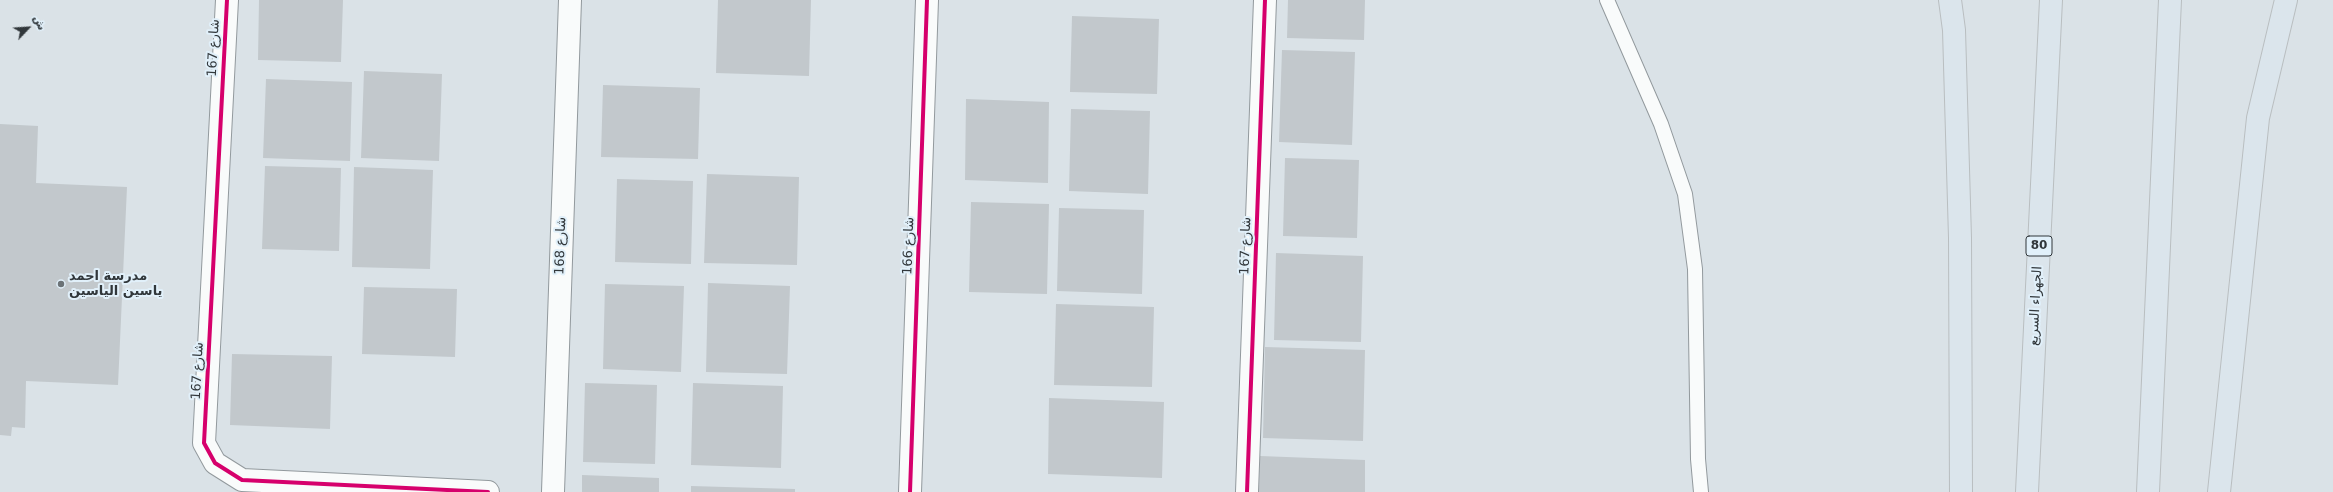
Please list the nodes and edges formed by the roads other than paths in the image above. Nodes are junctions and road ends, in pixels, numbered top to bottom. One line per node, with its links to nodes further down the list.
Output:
1 (227, 0): 12 (street, شارع 167)
2 (570, 0): 13 (street, شارع 168)
3 (927, 0): 14 (street, شارع 166)
4 (1265, 0): 15 (street, شارع 167)
5 (1608, 0): 16 (lane)
6 (1950, 0): 17 (highway)
7 (2051, 0): 18 (highway, الجهراء السريع / 80)
8 (2170, 0): 19 (highway)
9 (2281, 0): 11 (highway)
10 (2286, 0): 11 (highway)
11 (2279, 29): 20 (highway)
12 (488, 492)
13 (553, 492)
14 (910, 492)
15 (1247, 492)
16 (1701, 492)
17 (1961, 492)
18 (2027, 492)
19 (2148, 492)
20 (2219, 492)

